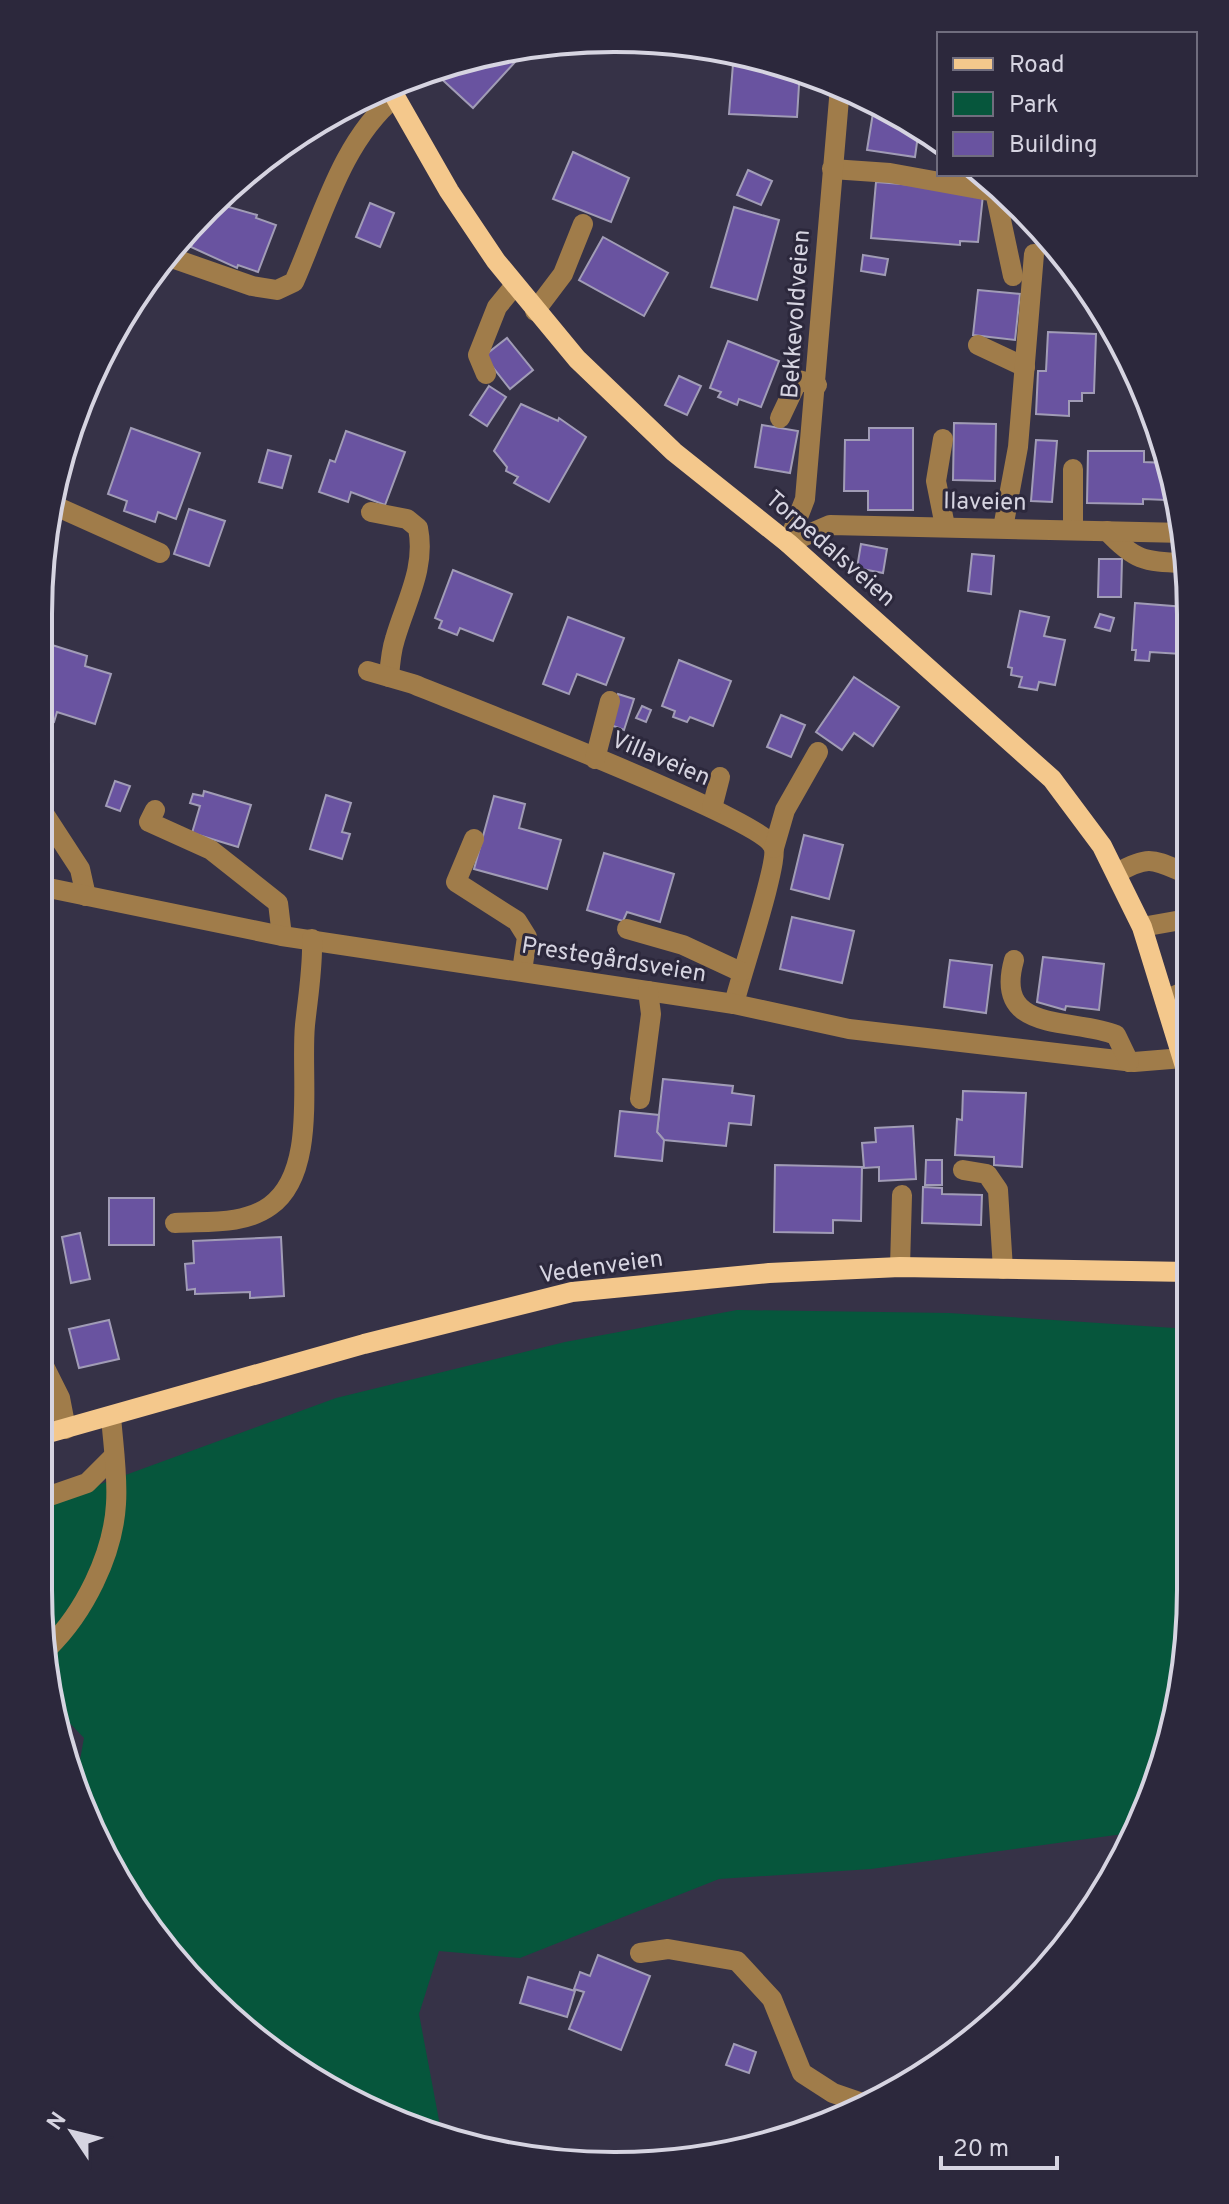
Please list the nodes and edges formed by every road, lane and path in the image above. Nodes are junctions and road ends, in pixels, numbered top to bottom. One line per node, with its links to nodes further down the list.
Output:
1 (398, 95): 11 (main road, Torpedalsveien)
2 (839, 99): 4 (street, Bekkevoldveien)
3 (384, 102): 9 (street)
4 (832, 169): 5 (street); 16 (street, Bekkevoldveien)
5 (982, 190)
6 (998, 204): 10 (street)
7 (583, 224): 12 (street)
8 (1034, 254): 10 (street)
9 (178, 260)
10 (1014, 276): 14 (street)
11 (515, 285): 12 (main road, Torpedalsveien); 15 (street)
12 (535, 311): 27 (main road, Torpedalsveien)
13 (978, 345): 14 (street)
14 (1025, 367): 23 (street)
15 (486, 374)
16 (817, 385): 17 (street); 27 (street, Bekkevoldveien)
17 (780, 418)
18 (943, 439): 22 (street)
19 (1073, 469): 24 (street)
20 (62, 509): 28 (street)
21 (371, 512): 31 (street)
22 (945, 526): 23 (street, Ilaveien); 27 (street, Ilaveien)
23 (1003, 528): 24 (street, Ilaveien)
24 (1073, 530): 25 (street, Ilaveien)
25 (1107, 531): 26 (street, Ilaveien); 29 (street)
26 (1171, 533)
27 (788, 543): 42 (main road, Torpedalsveien)
28 (160, 553)
29 (1174, 563)
30 (368, 671): 31 (street, Villaveien)
31 (389, 677): 34 (street, Villaveien)
32 (610, 701): 34 (street)
33 (818, 752): 40 (street)
34 (595, 759): 36 (street, Villaveien)
35 (720, 777): 36 (street)
36 (712, 808): 40 (street, Villaveien)
37 (155, 810): 48 (street)
38 (52, 826): 44 (street)
39 (474, 839): 51 (street)
40 (774, 848): 52 (street)
41 (1177, 869): 42 (street)
42 (1117, 873): 46 (main road, Torpedalsveien)
43 (52, 889): 44 (street, Prestegårdsveien)
44 (86, 896): 48 (street, Prestegårdsveien)
45 (1177, 921): 46 (street)
46 (1142, 927): 55 (main road, Torpedalsveien)
47 (627, 929): 52 (street)
48 (282, 936): 49 (street, Prestegårdsveien)
49 (312, 939): 51 (street, Prestegårdsveien); 63 (street)
50 (1014, 960): 58 (street)
51 (522, 971): 53 (street, Prestegårdsveien)
52 (741, 972): 56 (street)
53 (648, 991): 56 (street, Prestegårdsveien); 60 (street)
54 (1177, 995): 55 (street)
55 (1165, 1000): 57 (main road, Torpedalsveien)
56 (734, 1004): 58 (street, Prestegårdsveien)
57 (1177, 1040)
58 (1129, 1062): 59 (street, Prestegårdsveien)
59 (1177, 1066)
60 (640, 1099)
61 (963, 1170): 65 (street)
62 (902, 1195): 64 (street)
63 (175, 1223)
64 (900, 1267): 65 (main road, Vedenveien); 68 (main road, Vedenveien)
65 (1003, 1269): 66 (main road, Vedenveien)
66 (1177, 1272)
67 (52, 1382): 69 (street)
68 (111, 1416): 69 (main road, Vedenveien); 71 (street)
69 (66, 1429): 70 (main road, Vedenveien)
70 (52, 1432)
71 (113, 1457): 72 (street); 73 (street)
72 (52, 1495)
73 (55, 1641)
74 (640, 1953): 75 (street)
75 (851, 2099)

